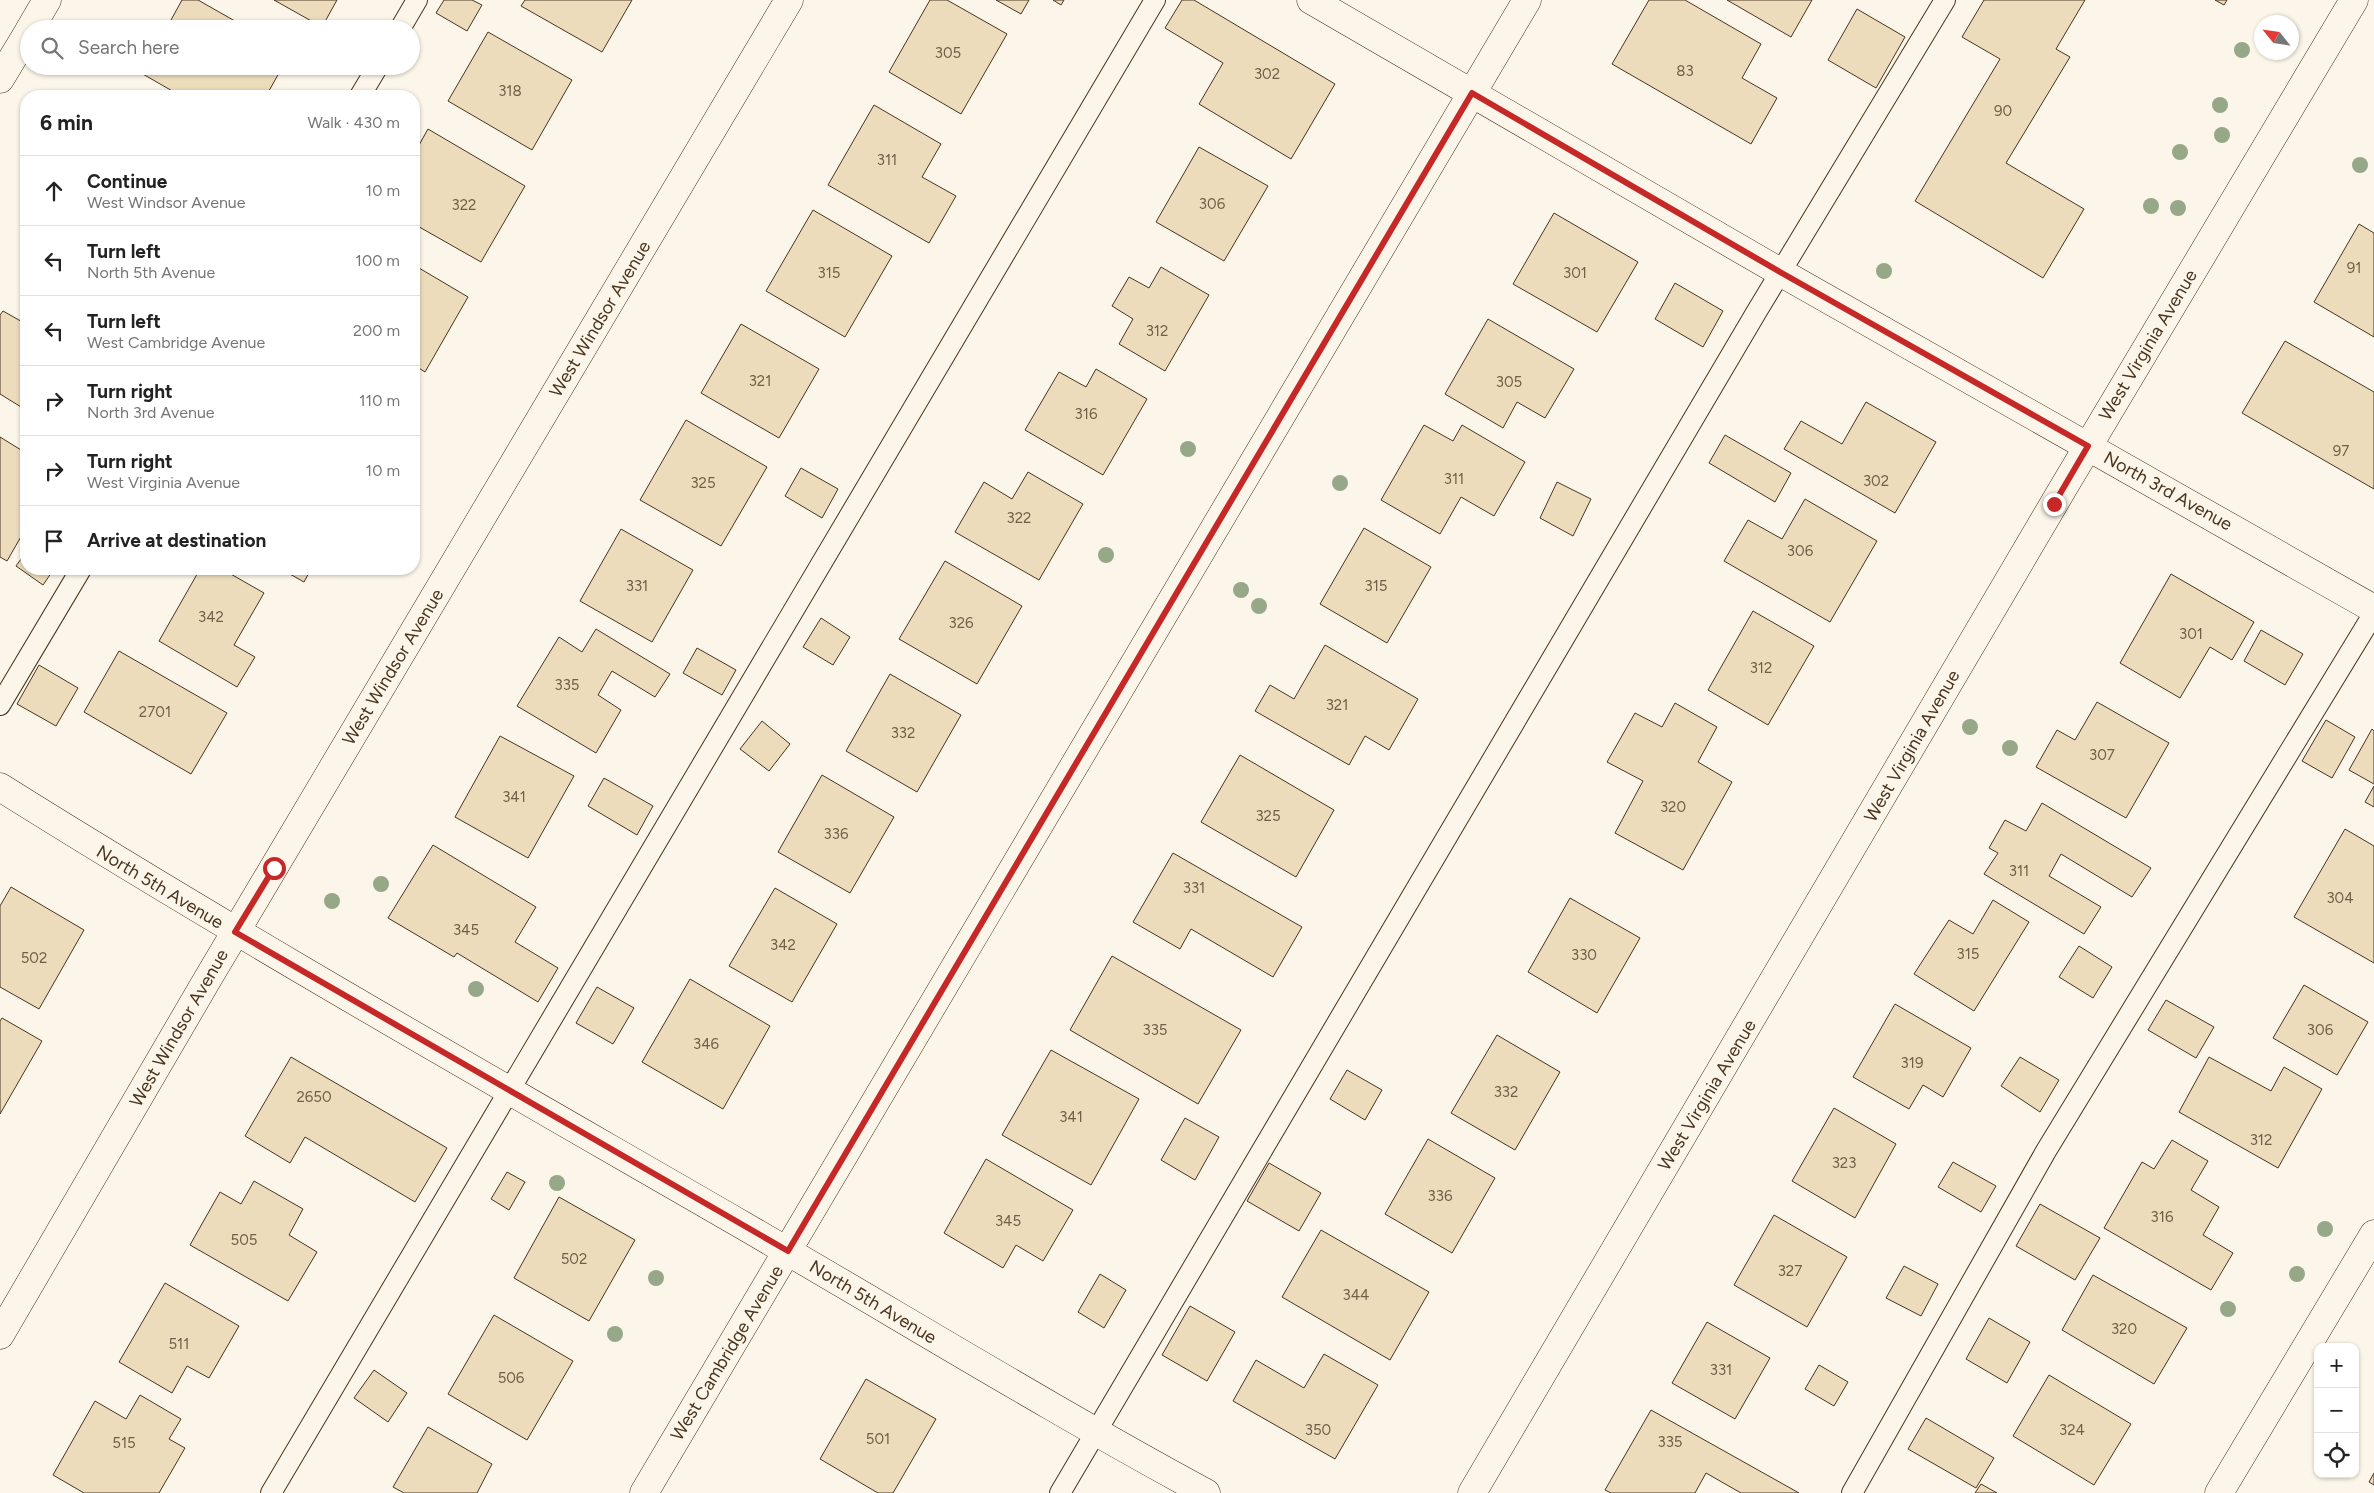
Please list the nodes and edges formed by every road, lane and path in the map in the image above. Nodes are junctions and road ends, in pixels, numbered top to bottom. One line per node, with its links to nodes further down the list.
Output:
1 (47, 0): 9 (street)
2 (417, 0): 10 (lane)
3 (789, 0): 22 (street, West Windsor Avenue)
4 (1155, 0): 23 (lane)
5 (1312, 0): 15 (street, North 3rd Avenue)
6 (1527, 0): 15 (street, West Cambridge Avenue)
7 (1945, 0): 16 (lane)
8 (2354, 0): 17 (street, West Virginia Avenue)
9 (35, 20)
10 (405, 20)
11 (20, 45): 13 (street)
12 (373, 75): 14 (lane)
13 (0, 79)
14 (364, 90)
15 (1472, 93): 16 (street, North 3rd Avenue); 25 (street, West Cambridge Avenue)
16 (1780, 272): 17 (street, North 3rd Avenue); 27 (lane)
17 (2088, 446): 19 (street, North 3rd Avenue); 32 (street, West Virginia Avenue)
18 (77, 575): 20 (lane)
19 (2374, 611): 33 (lane)
20 (0, 705)
21 (0, 788): 22 (street, North 5th Avenue)
22 (235, 932): 23 (street, North 5th Avenue); 26 (street, West Windsor Avenue)
23 (510, 1091): 25 (street, North 5th Avenue); 28 (lane)
24 (2374, 1234): 34 (street)
25 (788, 1251): 27 (street, North 5th Avenue); 29 (street, West Cambridge Avenue)
26 (0, 1336)
27 (1095, 1433): 30 (lane); 31 (street, North 5th Avenue)
28 (271, 1493)
29 (644, 1493)
30 (1060, 1493)
31 (1206, 1493)
32 (1472, 1493)
33 (1852, 1493)
34 (2219, 1493)

